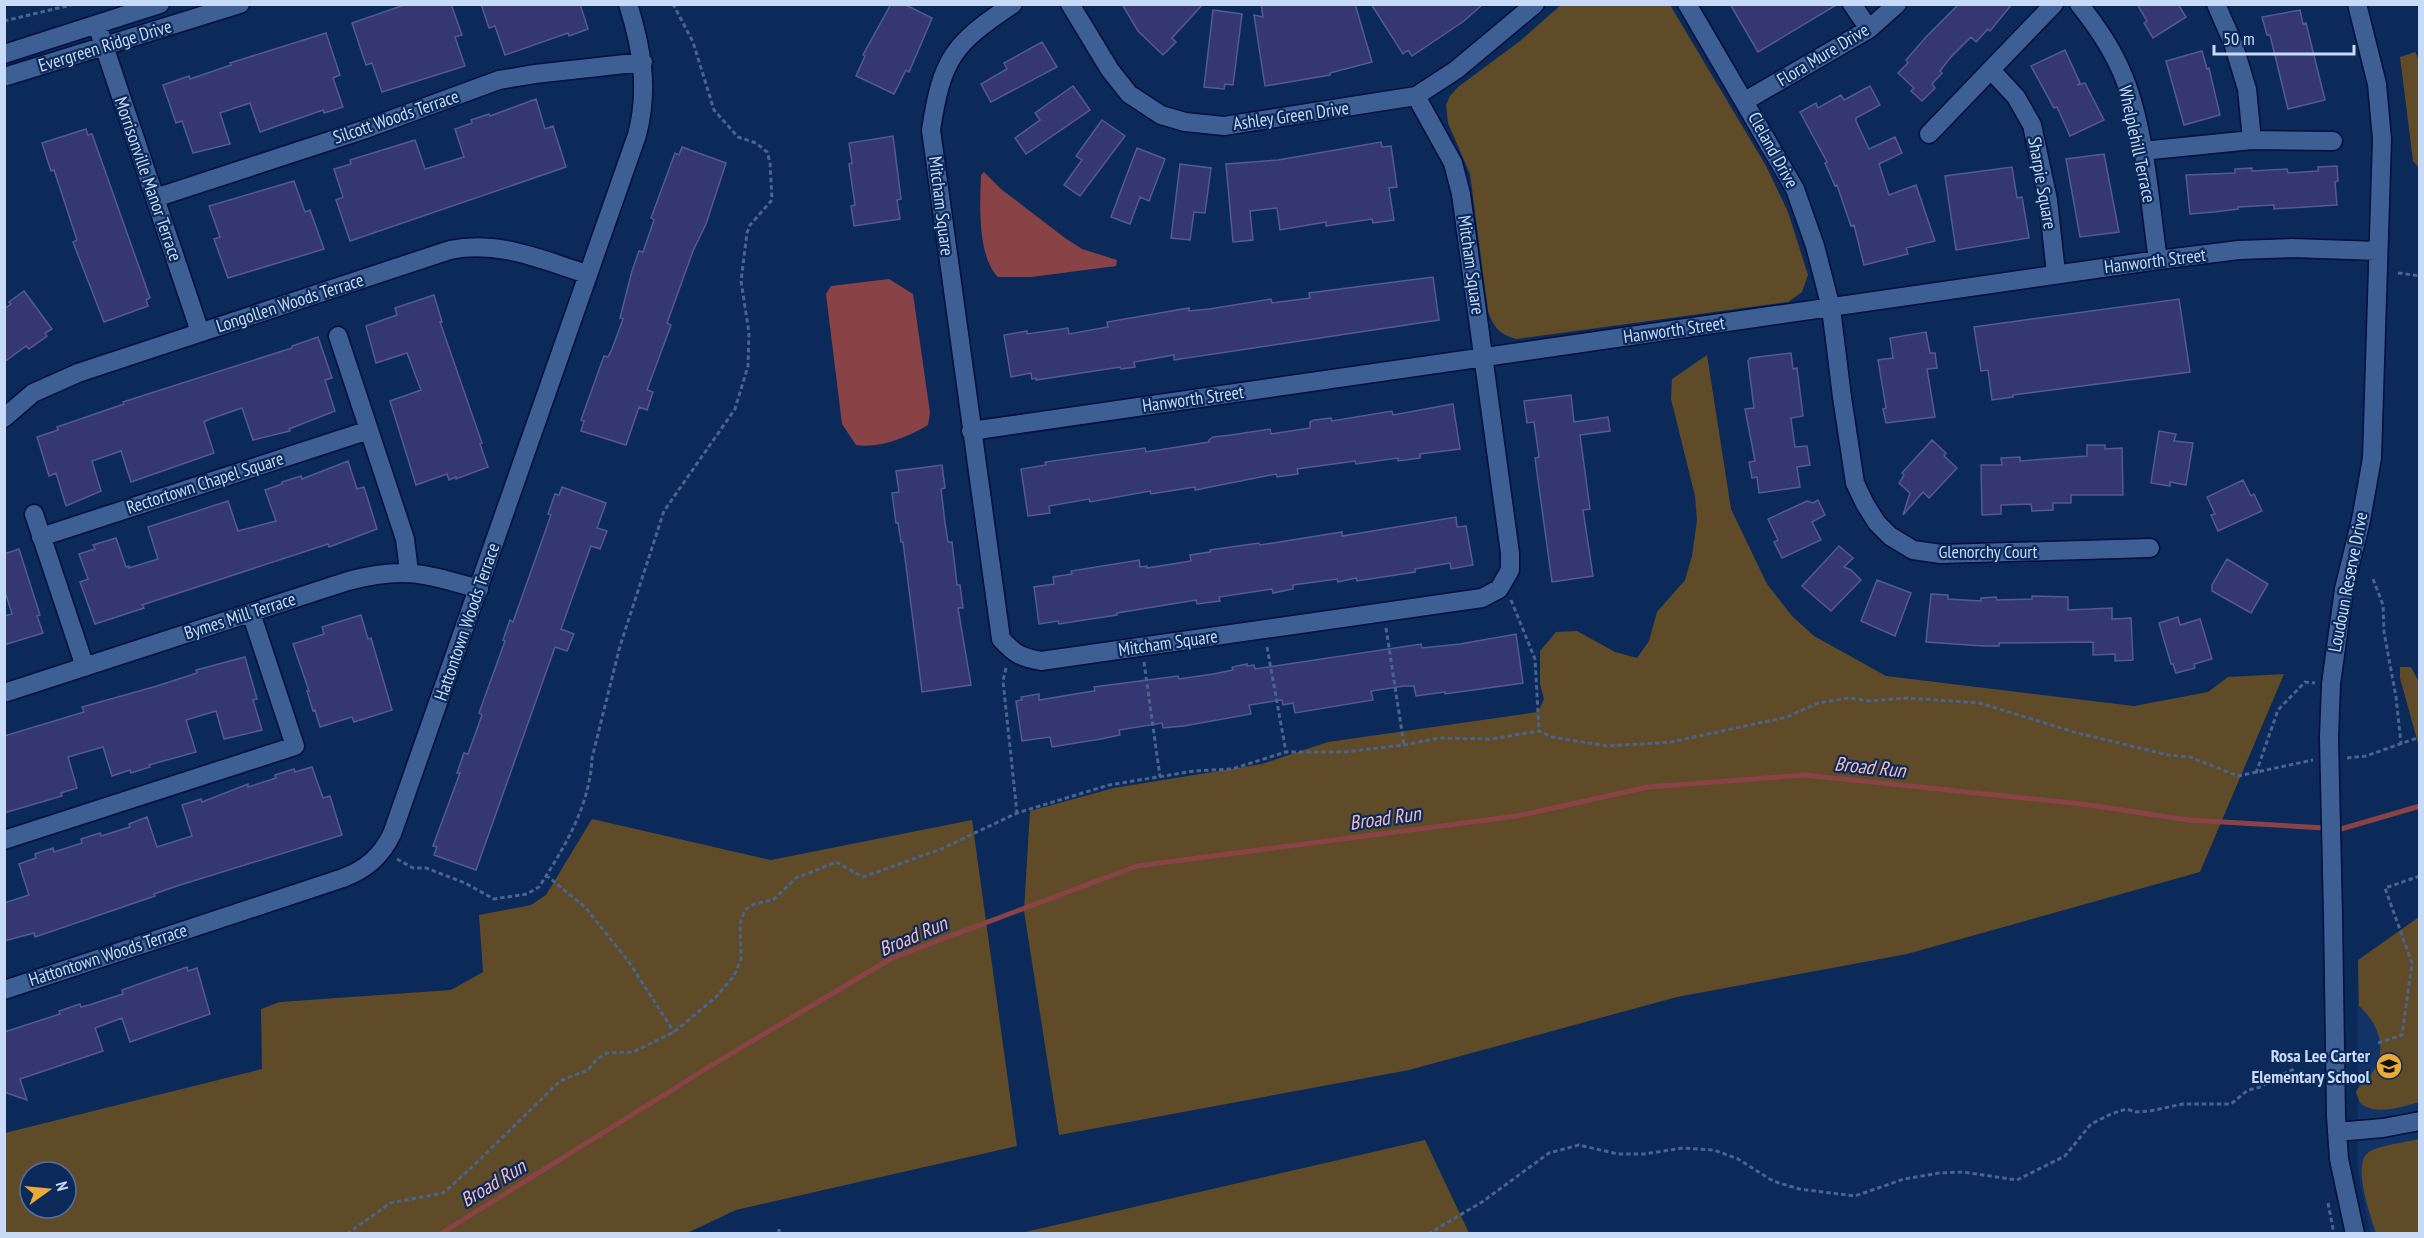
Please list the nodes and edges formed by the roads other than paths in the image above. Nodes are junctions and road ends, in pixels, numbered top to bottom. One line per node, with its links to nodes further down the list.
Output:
1 (160, 4): 14 (street, Evergreen Ridge Drive)
2 (240, 4): 16 (street, Evergreen Ridge Drive)
3 (628, 4): 18 (street, Hattontown Woods Terrace)
4 (1013, 4): 38 (street, Mitcham Square)
5 (1070, 4): 21 (street, Ashley Green Drive)
6 (1535, 4): 21 (street, Ashley Green Drive)
7 (1687, 4): 22 (street, Cleland Drive)
8 (1852, 4): 15 (street)
9 (1897, 4): 15 (street, Flora Mure Drive)
10 (2055, 4): 19 (street)
11 (2079, 4): 26 (street, Whelplehill Terrace)
12 (2216, 4): 24 (street)
13 (2357, 4): 28 (street, Loudoun Reserve Drive)
14 (97, 25): 16 (street, Morrisonville Manor Terrace); 17 (street, Evergreen Ridge Drive)
15 (1869, 29): 22 (street, Flora Mure Drive)
16 (103, 46): 20 (street, Evergreen Ridge Drive); 27 (street, Morrisonville Manor Terrace)
17 (4, 54)
18 (643, 62): 27 (street, Silcott Woods Terrace); 31 (street, Hattontown Woods Terrace)
19 (1991, 69): 23 (street); 30 (street, Sharpie Square)
20 (4, 77)
21 (1416, 96): 35 (street, Mitcham Square)
22 (1745, 101): 32 (street, Cleland Drive)
23 (1929, 134)
24 (2252, 140): 25 (street); 26 (street)
25 (2333, 141)
26 (2142, 151): 29 (street, Whelplehill Terrace)
27 (155, 198): 33 (street, Morrisonville Manor Terrace)
28 (2378, 251): 29 (street, Hanworth Street); 50 (street, Loudoun Reserve Drive, bridge)
29 (2158, 260): 30 (street, Hanworth Street)
30 (2056, 273): 32 (street, Hanworth Street)
31 (587, 274): 33 (street, Longollen Woods Terrace); 43 (street, Hattontown Woods Terrace)
32 (1831, 308): 35 (street, Hanworth Street); 41 (street, Glenorchy Court)
33 (200, 332): 36 (street, Longollen Woods Terrace)
34 (338, 336): 37 (street)
35 (1484, 357): 38 (street, Hanworth Street); 38 (street, Mitcham Square)
36 (4, 418)
37 (369, 430): 40 (street, Rectortown Chapel Square); 42 (street)
38 (971, 431)
39 (34, 514): 40 (street)
40 (41, 537): 45 (street)
41 (2150, 548)
42 (409, 572): 43 (street, Bymes Mill Terrace); 44 (street, Bymes Mill Terrace)
43 (479, 589): 48 (street, Hattontown Woods Terrace)
44 (251, 613): 45 (street, Bymes Mill Terrace); 47 (street)
45 (85, 667): 46 (street, Bymes Mill Terrace)
46 (4, 693)
47 (4, 840)
48 (4, 990)
49 (2420, 1121): 50 (street)
50 (2337, 1132): 51 (street, Loudoun Reserve Drive)
51 (2355, 1233)

